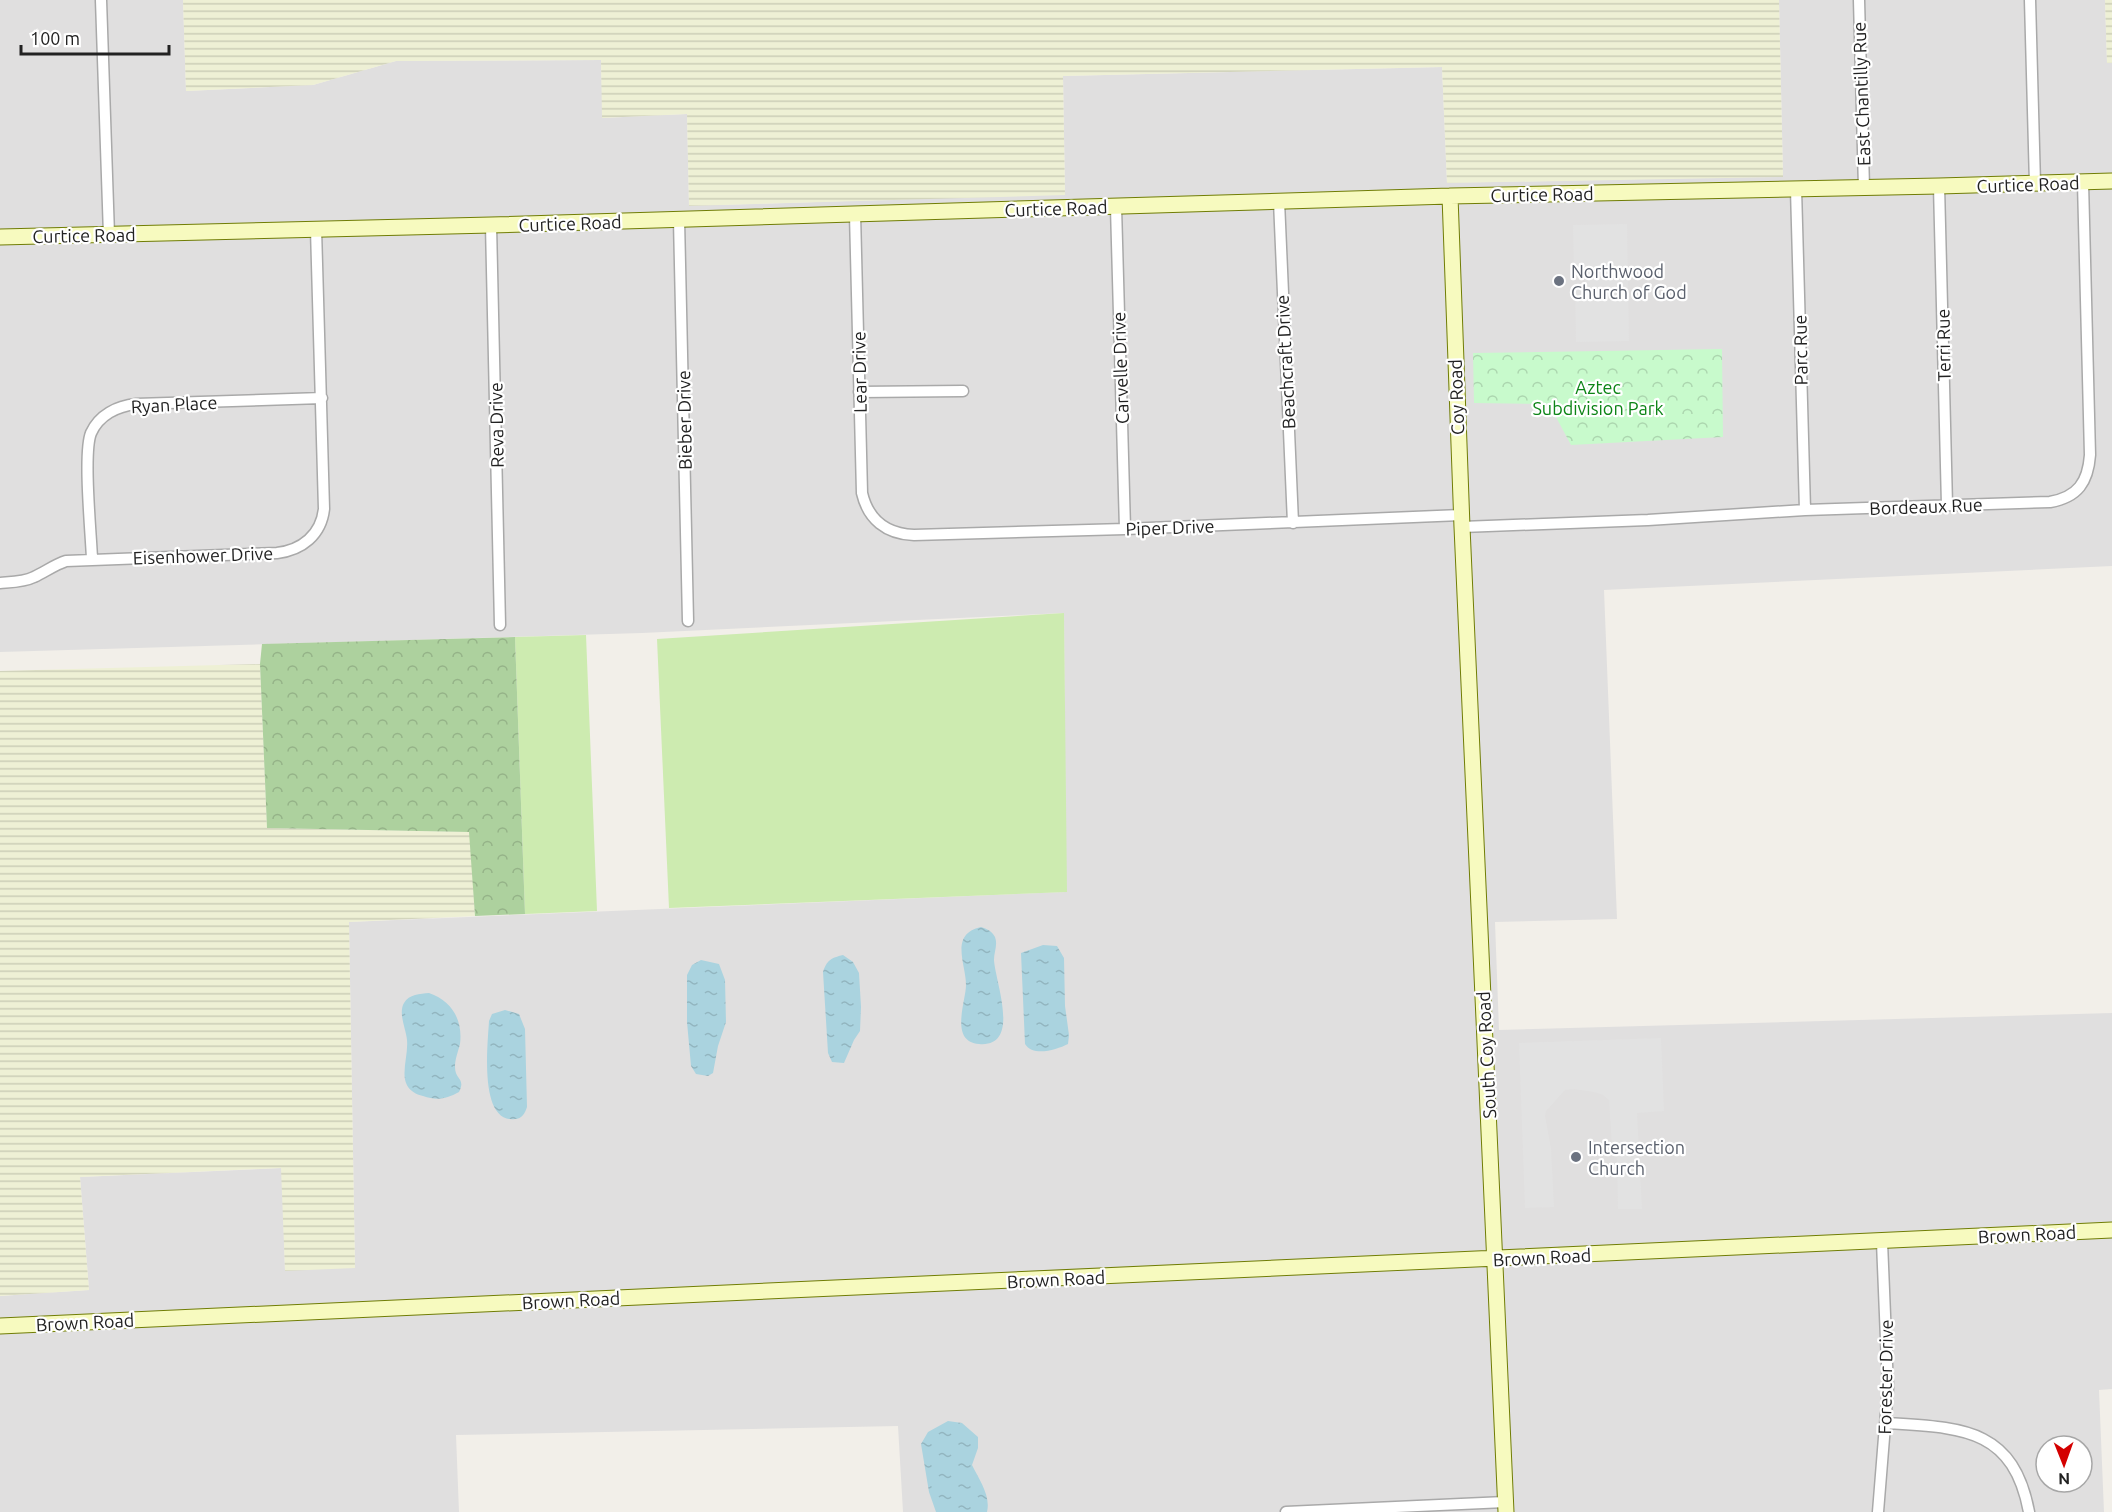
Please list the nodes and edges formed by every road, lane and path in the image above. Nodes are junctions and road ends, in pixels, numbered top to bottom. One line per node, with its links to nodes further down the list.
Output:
1 (101, 0): 17 (street)
2 (1858, 0): 8 (street, East Chantilly Rue)
3 (2030, 0): 6 (street)
4 (2112, 181): 5 (street, Curtice Road)
5 (2084, 183): 6 (street, Curtice Road); 22 (street, Bordeaux Rue)
6 (2035, 184): 7 (street, Curtice Road)
7 (1939, 186): 8 (street, Curtice Road); 22 (street, Terri Rue)
8 (1864, 188): 9 (street, Curtice Road)
9 (1796, 189): 10 (street, Curtice Road); 23 (street, Parc Rue)
10 (1450, 196): 11 (street, Curtice Road); 24 (street, Coy Road)
11 (1279, 201): 12 (street, Curtice Road); 25 (street, Beachcraft Drive)
12 (1116, 207): 13 (street, Curtice Road); 27 (street, Carvelle Drive)
13 (855, 214): 14 (street, Curtice Road); 20 (street, Lear Drive)
14 (679, 220): 15 (street, Curtice Road); 31 (street, Bieber Drive)
15 (491, 225): 16 (street, Curtice Road); 32 (street, Reva Drive)
16 (316, 229): 17 (street, Curtice Road); 21 (street, Eisenhower Drive)
17 (109, 235): 18 (street, Curtice Road)
18 (0, 237)
19 (963, 391): 20 (street)
20 (859, 392): 26 (street, Lear Drive)
21 (322, 398): 28 (street, Eisenhower Drive); 28 (street, Ryan Place)
22 (1947, 505): 23 (street, Bordeaux Rue)
23 (1804, 510): 24 (street, Bordeaux Rue)
24 (1461, 521): 25 (street, Piper Drive); 30 (street, Coy Road)
25 (1293, 523): 27 (street, Piper Drive)
26 (880, 525): 27 (street, Piper Drive)
27 (1125, 529)
28 (93, 559): 29 (street, Eisenhower Drive)
29 (0, 583)
30 (1466, 598): 35 (street, South Coy Road)
31 (688, 621)
32 (500, 625)
33 (2112, 1230): 34 (street, Brown Road)
34 (1882, 1242): 35 (street, Brown Road); 37 (street, Forester Drive)
35 (1495, 1259): 36 (street, Brown Road); 38 (street, South Coy Road)
36 (0, 1326)
37 (1886, 1423): 40 (street, Forester Drive); 41 (street)
38 (1506, 1507): 39 (street)
39 (1286, 1512)
40 (1878, 1512)
41 (2029, 1512)

